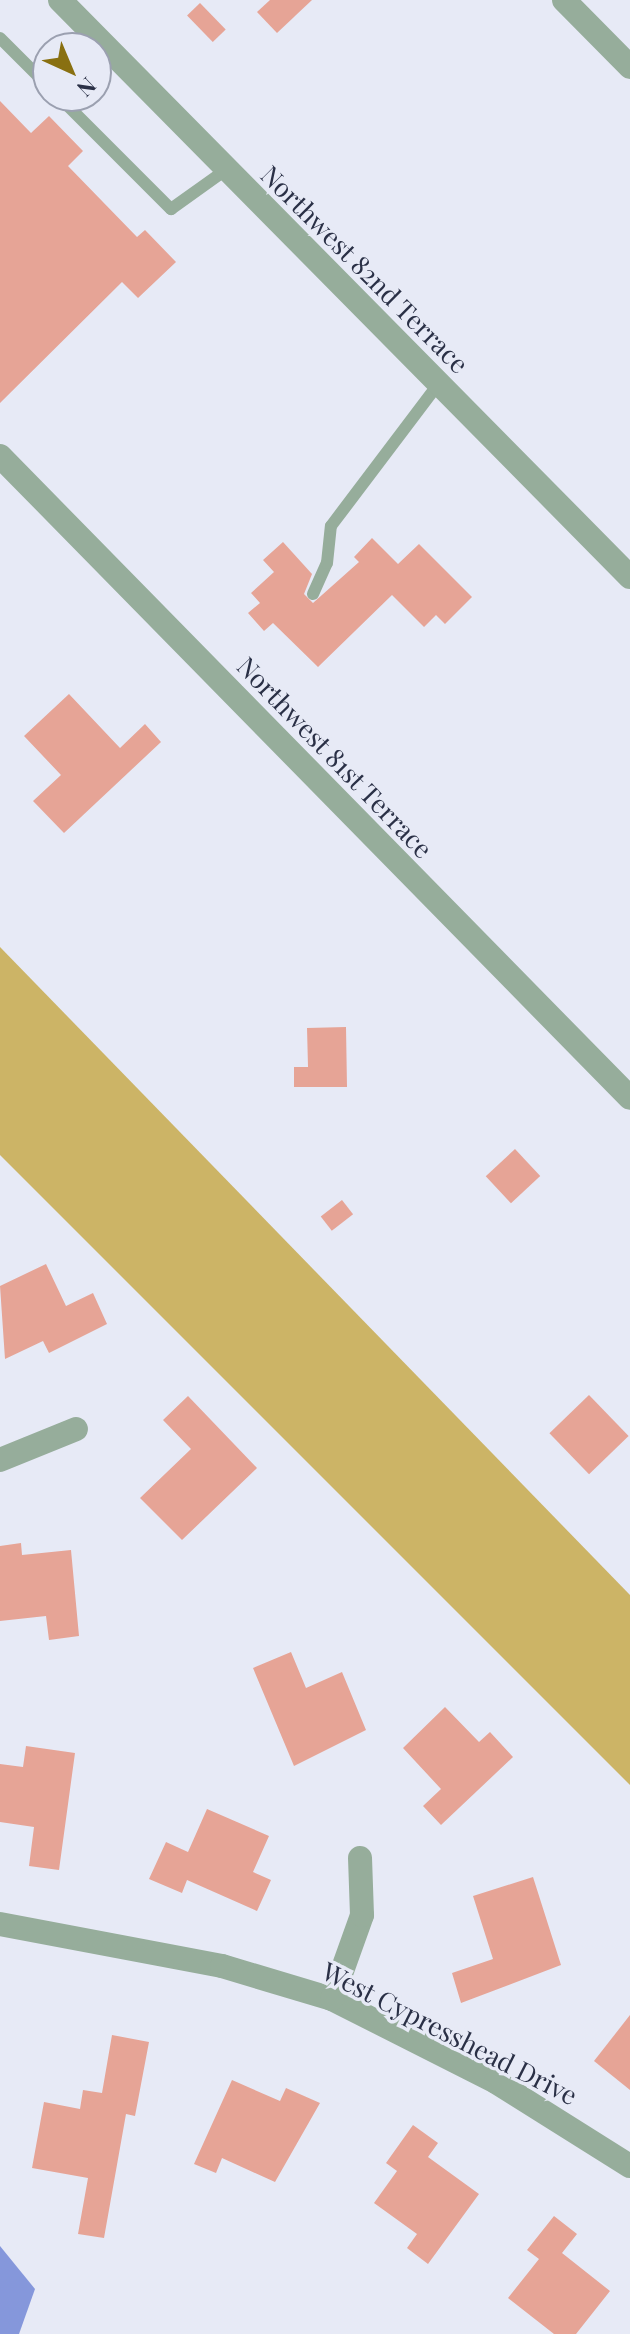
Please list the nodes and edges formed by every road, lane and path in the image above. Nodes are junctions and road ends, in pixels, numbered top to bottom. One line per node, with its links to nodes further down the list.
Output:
1 (60, 0): 7 (street, Northwest 82nd Terrace)
2 (564, 0): 4 (street)
3 (0, 38): 5 (lane)
4 (630, 67)
5 (32, 70)
6 (74, 112): 7 (lane)
7 (227, 169): 8 (street, Northwest 82nd Terrace)
8 (439, 383): 10 (street, Northwest 82nd Terrace); 11 (lane)
9 (0, 456): 12 (street, Northwest 81st Terrace)
10 (630, 577)
11 (313, 594)
12 (630, 1098)
13 (76, 1429): 14 (street)
14 (0, 1460)
15 (360, 1858): 17 (street)
16 (0, 1924): 17 (street, West Cypresshead Drive)
17 (332, 1999): 18 (street, West Cypresshead Drive)
18 (630, 2166)

